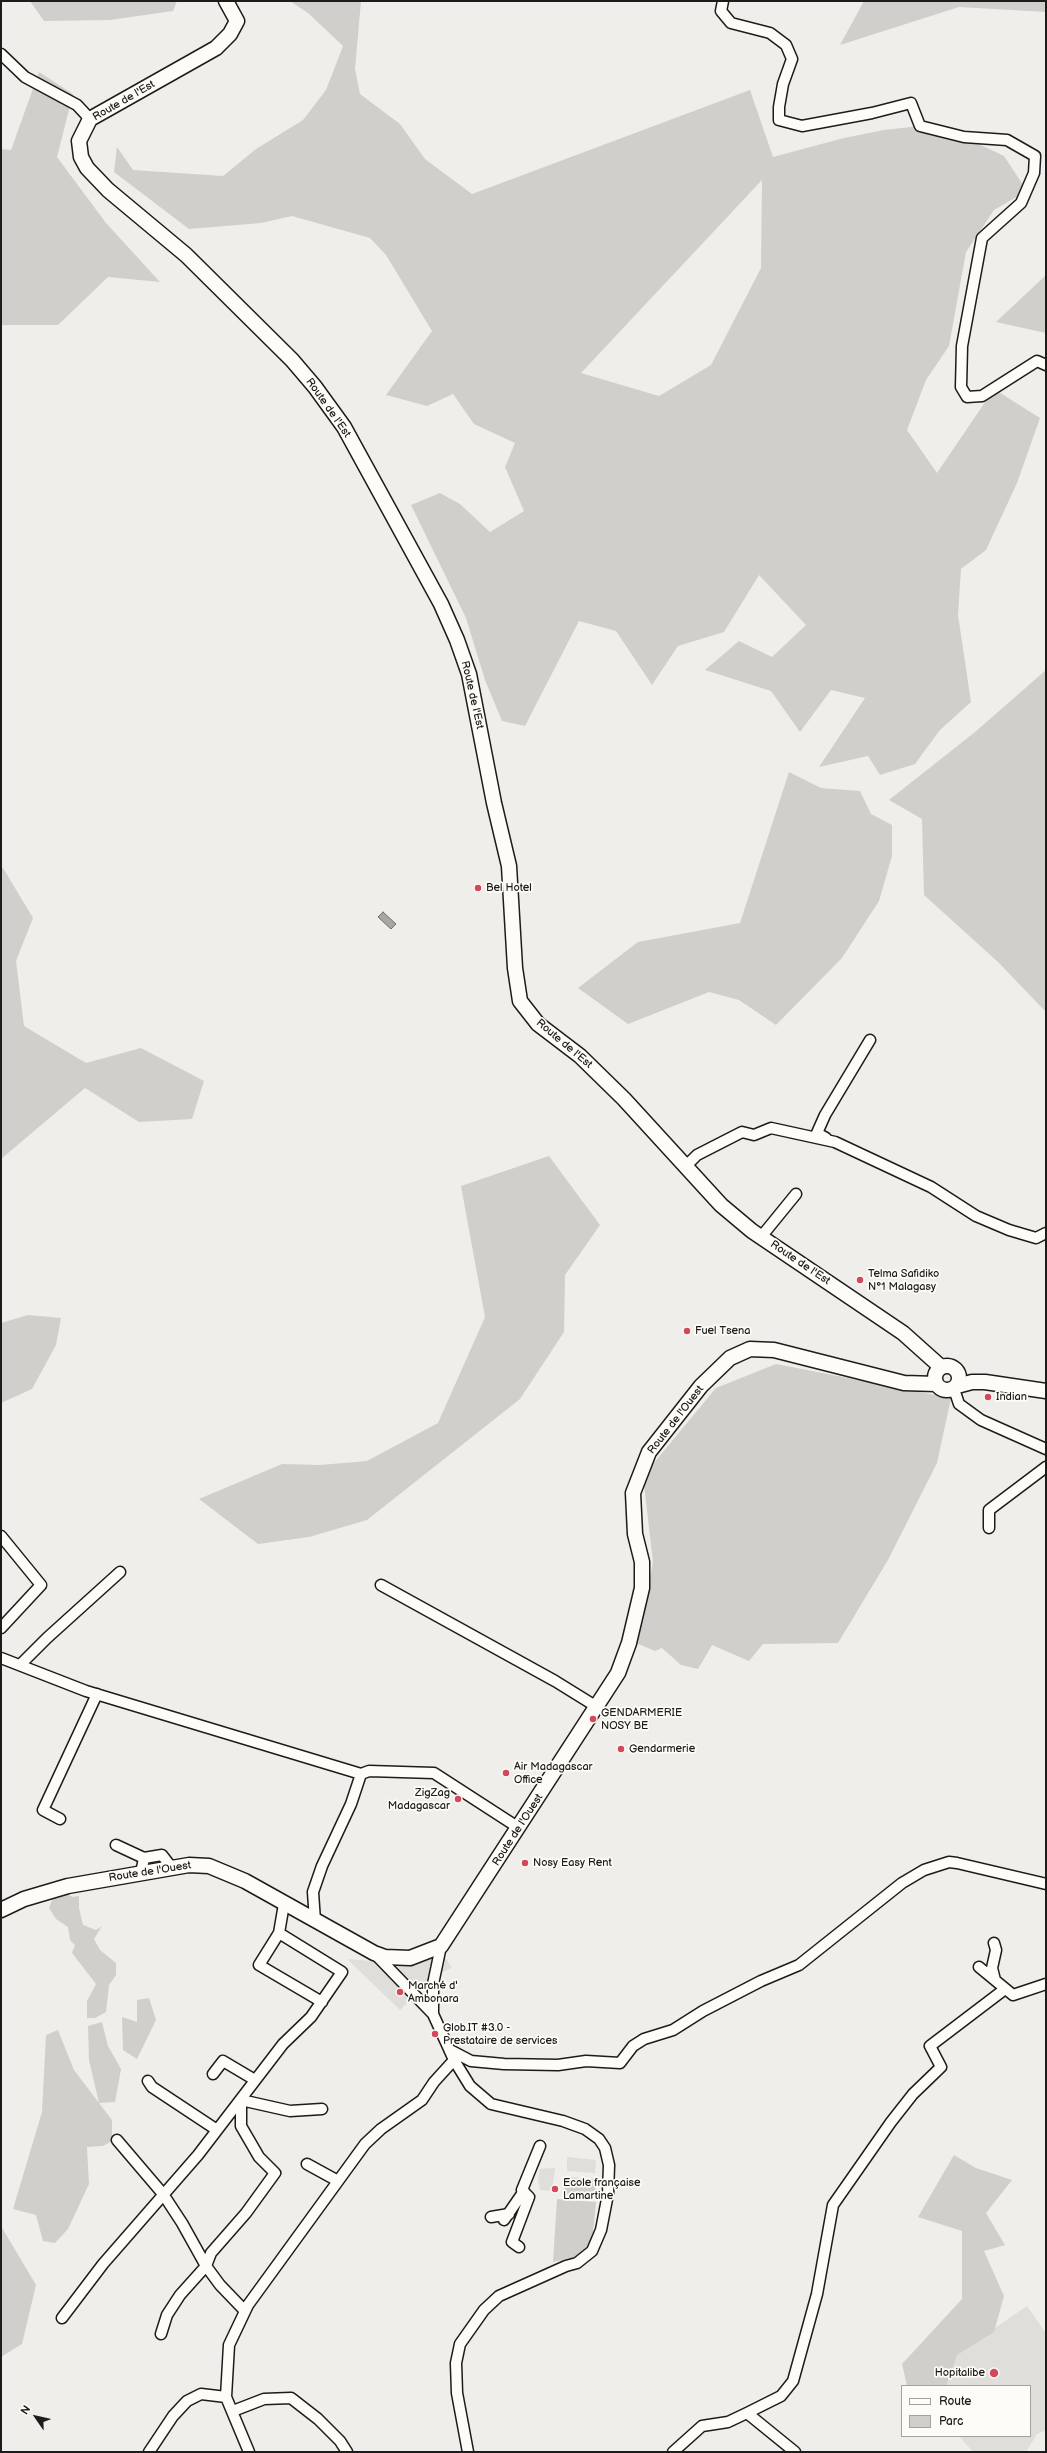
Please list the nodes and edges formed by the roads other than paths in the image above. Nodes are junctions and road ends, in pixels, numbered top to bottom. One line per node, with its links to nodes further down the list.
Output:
1 (226, 1): 4 (main road, Route de l'Est)
2 (723, 1): 5 (street)
3 (1, 54): 4 (street)
4 (90, 119): 8 (main road, Route de l'Est)
5 (1046, 365)
6 (870, 1040): 7 (street)
7 (835, 1142): 8 (street); 10 (street)
8 (686, 1166): 11 (main road, Route de l'Est)
9 (796, 1194): 11 (street)
10 (1046, 1233)
11 (761, 1237): 13 (main road, Route de l'Est)
12 (956, 1370): 13 (main road); 14 (main road); 15 (main road)
13 (937, 1375): 15 (main road); 27 (main road, Route de l'Ouest)
14 (972, 1382): 15 (main road); 16 (main road)
15 (955, 1387): 17 (street)
16 (1046, 1390)
17 (1046, 1450)
18 (1046, 1467): 19 (street)
19 (989, 1528)
20 (1, 1536): 23 (street)
21 (120, 1572): 25 (street)
22 (381, 1585): 27 (street)
23 (1, 1628)
24 (1, 1658): 25 (street)
25 (20, 1665): 26 (street)
26 (97, 1694): 28 (street); 29 (street)
27 (597, 1707): 30 (main road, Route de l'Ouest)
28 (361, 1774): 30 (street); 38 (street)
29 (60, 1819)
30 (519, 1828): 41 (main road, Route de l'Ouest)
31 (116, 1845): 32 (street)
32 (144, 1858): 33 (street); 34 (street)
33 (172, 1868): 34 (main road, Route de l'Ouest); 36 (main road, Route de l'Ouest)
34 (141, 1873): 37 (main road, Route de l'Ouest)
35 (1046, 1884): 49 (street)
36 (284, 1904): 38 (main road, Route de l'Ouest); 39 (street)
37 (1, 1910)
38 (315, 1921): 42 (main road, Route de l'Ouest)
39 (278, 1933): 47 (street); 47 (street)
40 (994, 1943): 44 (street)
41 (441, 1946): 42 (main road, Route de l'Ouest); 48 (street)
42 (374, 1953): 48 (street)
43 (979, 1967): 44 (street)
44 (994, 1980): 46 (street)
45 (1046, 1984): 46 (street)
46 (1005, 1989): 71 (street)
47 (322, 2002): 52 (street)
48 (433, 2014): 49 (street)
49 (450, 2050): 50 (street)
50 (454, 2060): 60 (street); 75 (street)
51 (213, 2074): 52 (street)
52 (255, 2080): 54 (street)
53 (148, 2081): 56 (street)
54 (241, 2100): 55 (street); 56 (street); 65 (street)
55 (322, 2110)
56 (217, 2130): 62 (street)
57 (116, 2140): 62 (street)
58 (540, 2146): 61 (street)
59 (307, 2164): 60 (street)
60 (338, 2181): 66 (street)
61 (524, 2191): 63 (street); 64 (street)
62 (163, 2194): 65 (street); 67 (street)
63 (491, 2217)
64 (519, 2247)
65 (206, 2266): 66 (street); 68 (street)
66 (245, 2311): 69 (street)
67 (62, 2318)
68 (161, 2334)
69 (226, 2397): 70 (street); 72 (street)
70 (233, 2411): 73 (street); 74 (street)
71 (747, 2413): 76 (street); 77 (street)
72 (149, 2452)
73 (249, 2452)
74 (347, 2452)
75 (468, 2452)
76 (673, 2452)
77 (795, 2452)

